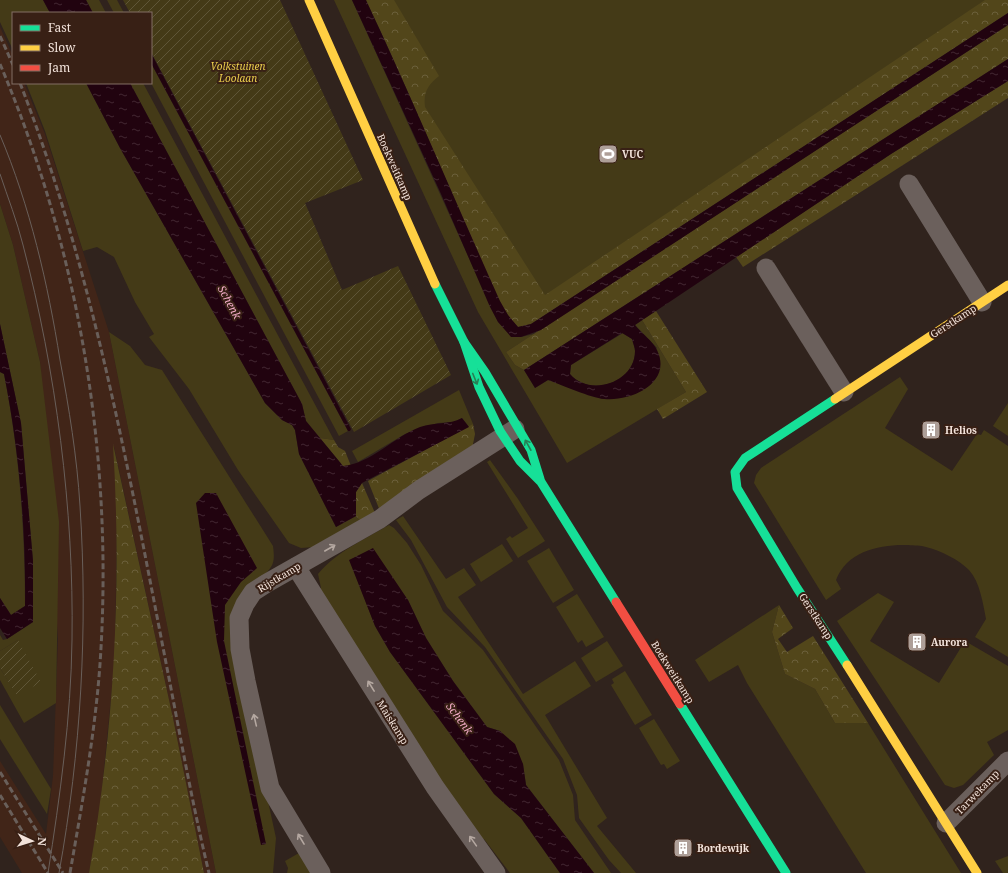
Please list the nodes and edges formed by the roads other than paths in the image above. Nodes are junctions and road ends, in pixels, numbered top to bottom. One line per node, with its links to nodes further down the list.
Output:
1 (309, 0): 6 (street, Boekweitkamp)
2 (909, 184): 5 (street, Gerstkamp)
3 (766, 268): 7 (street)
4 (1008, 285): 5 (street, Gerstkamp)
5 (982, 302): 7 (street, Gerstkamp)
6 (464, 342): 8 (street, Boekweitkamp); 8 (street, Boekweitkamp, one-way to 8)
7 (844, 392): 12 (street, Gerstkamp)
8 (511, 432): 9 (street, Boekweitkamp); 9 (street, Boekweitkamp, one-way to 8); 10 (street, Rijstkamp, one-way to 8)
9 (541, 482): 15 (street, Boekweitkamp)
10 (296, 567): 13 (street, Rijstkamp, one-way to 10); 14 (street, Maiskamp, one-way to 10)
11 (1008, 761): 12 (street, Tarwekamp)
12 (946, 824): 16 (street, Gerstkamp)
13 (321, 873)
14 (496, 873)
15 (786, 873)
16 (977, 873)

